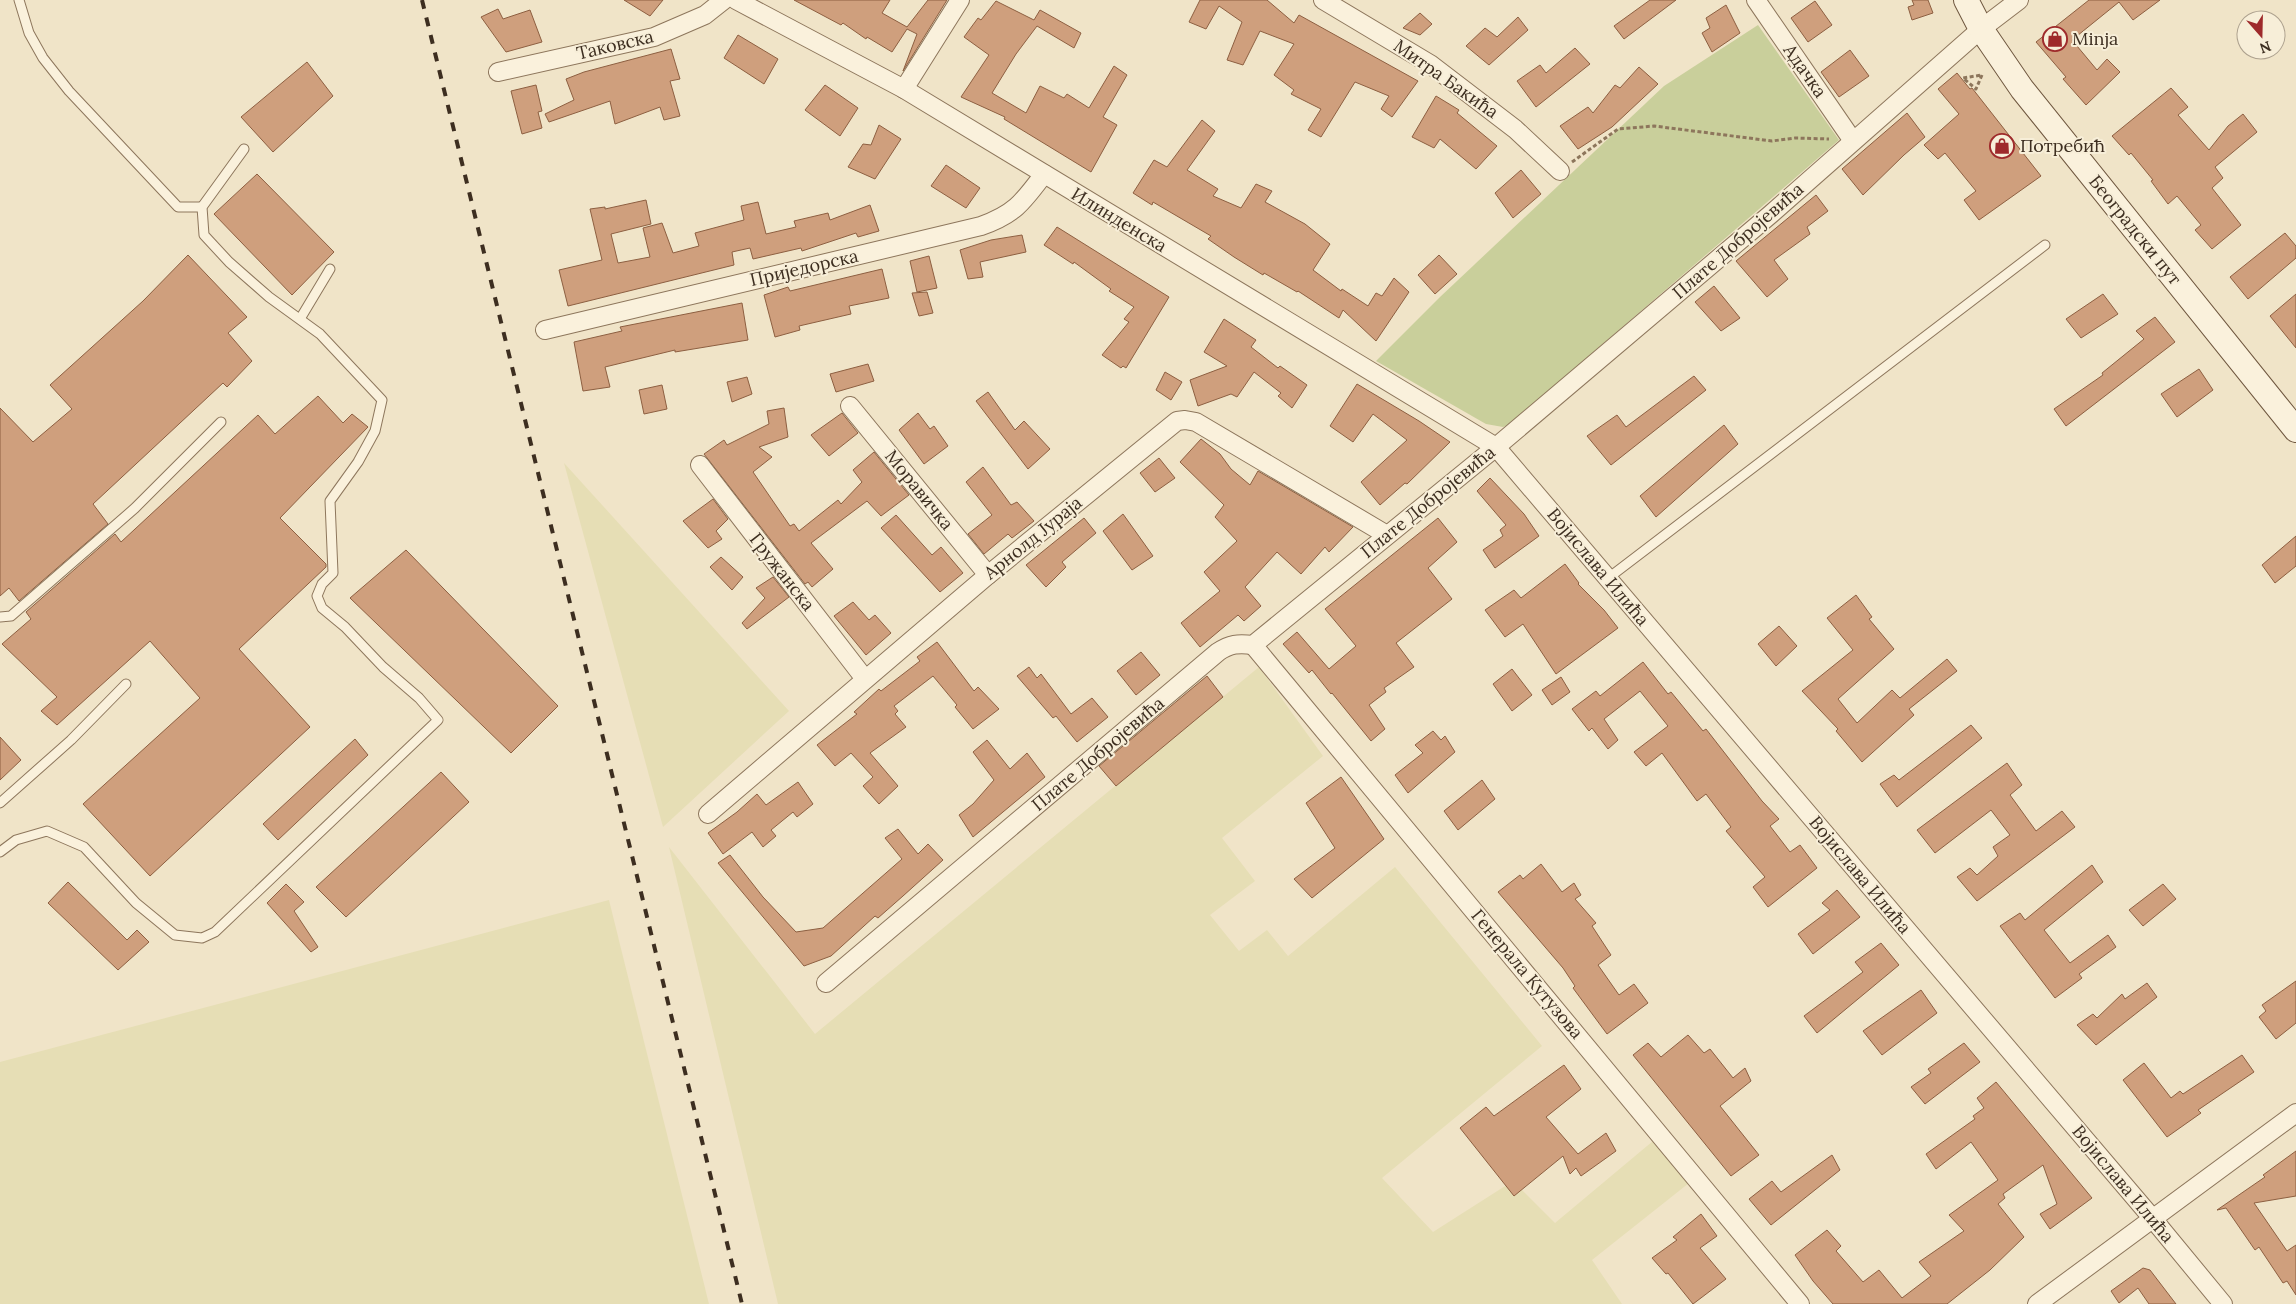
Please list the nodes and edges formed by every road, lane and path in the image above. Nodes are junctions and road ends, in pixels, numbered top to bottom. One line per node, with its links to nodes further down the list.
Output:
1 (19, 0): 17 (lane)
2 (724, 0): 10 (street, Таковска)
3 (736, 0): 12 (street, Илинденска)
4 (960, 0): 12 (street)
5 (1323, 0): 15 (street, Митра Бакића)
6 (1756, 0): 13 (street, Адачка)
7 (1966, 0): 9 (main road, Београдски пут)
8 (2019, 0): 9 (street, Плате Добројевића)
9 (1981, 29): 13 (street, Плате Добројевића); 24 (main road, Београдски пут)
10 (498, 72)
11 (1963, 78): 11 (path)
12 (904, 90): 16 (street, Илинденска)
13 (1853, 141): 15 (path); 25 (street, Плате Добројевића)
14 (244, 148): 17 (lane)
15 (1560, 172)
16 (1044, 174): 21 (street, Приједорска); 25 (street, Илинденска)
17 (202, 207): 20 (lane)
18 (2045, 245): 29 (lane)
19 (330, 269): 20 (lane)
20 (300, 320): 36 (lane)
21 (546, 330)
22 (850, 406): 28 (street, Моравичка)
23 (221, 422): 30 (lane)
24 (2296, 430)
25 (1496, 447): 27 (street, Плате Добројевића); 29 (street, Војислава Илића)
26 (700, 465): 32 (street, Гружанска)
27 (1387, 535): 28 (street, Арнолд Јураја); 31 (street, Плате Добројевића)
28 (988, 575): 32 (street, Арнолд Јураја)
29 (1607, 579): 39 (street, Војислава Илића)
30 (0, 617)
31 (1252, 645): 37 (street, Плате Добројевића); 40 (street, Генерала Кутузова)
32 (865, 679): 35 (street, Арнолд Јураја)
33 (126, 684): 34 (lane)
34 (0, 803)
35 (708, 814)
36 (0, 852)
37 (826, 983)
38 (2296, 1113): 39 (street)
39 (2153, 1219): 41 (street); 42 (street, Војислава Илића)
40 (1800, 1304)
41 (2037, 1304)
42 (2223, 1304)

